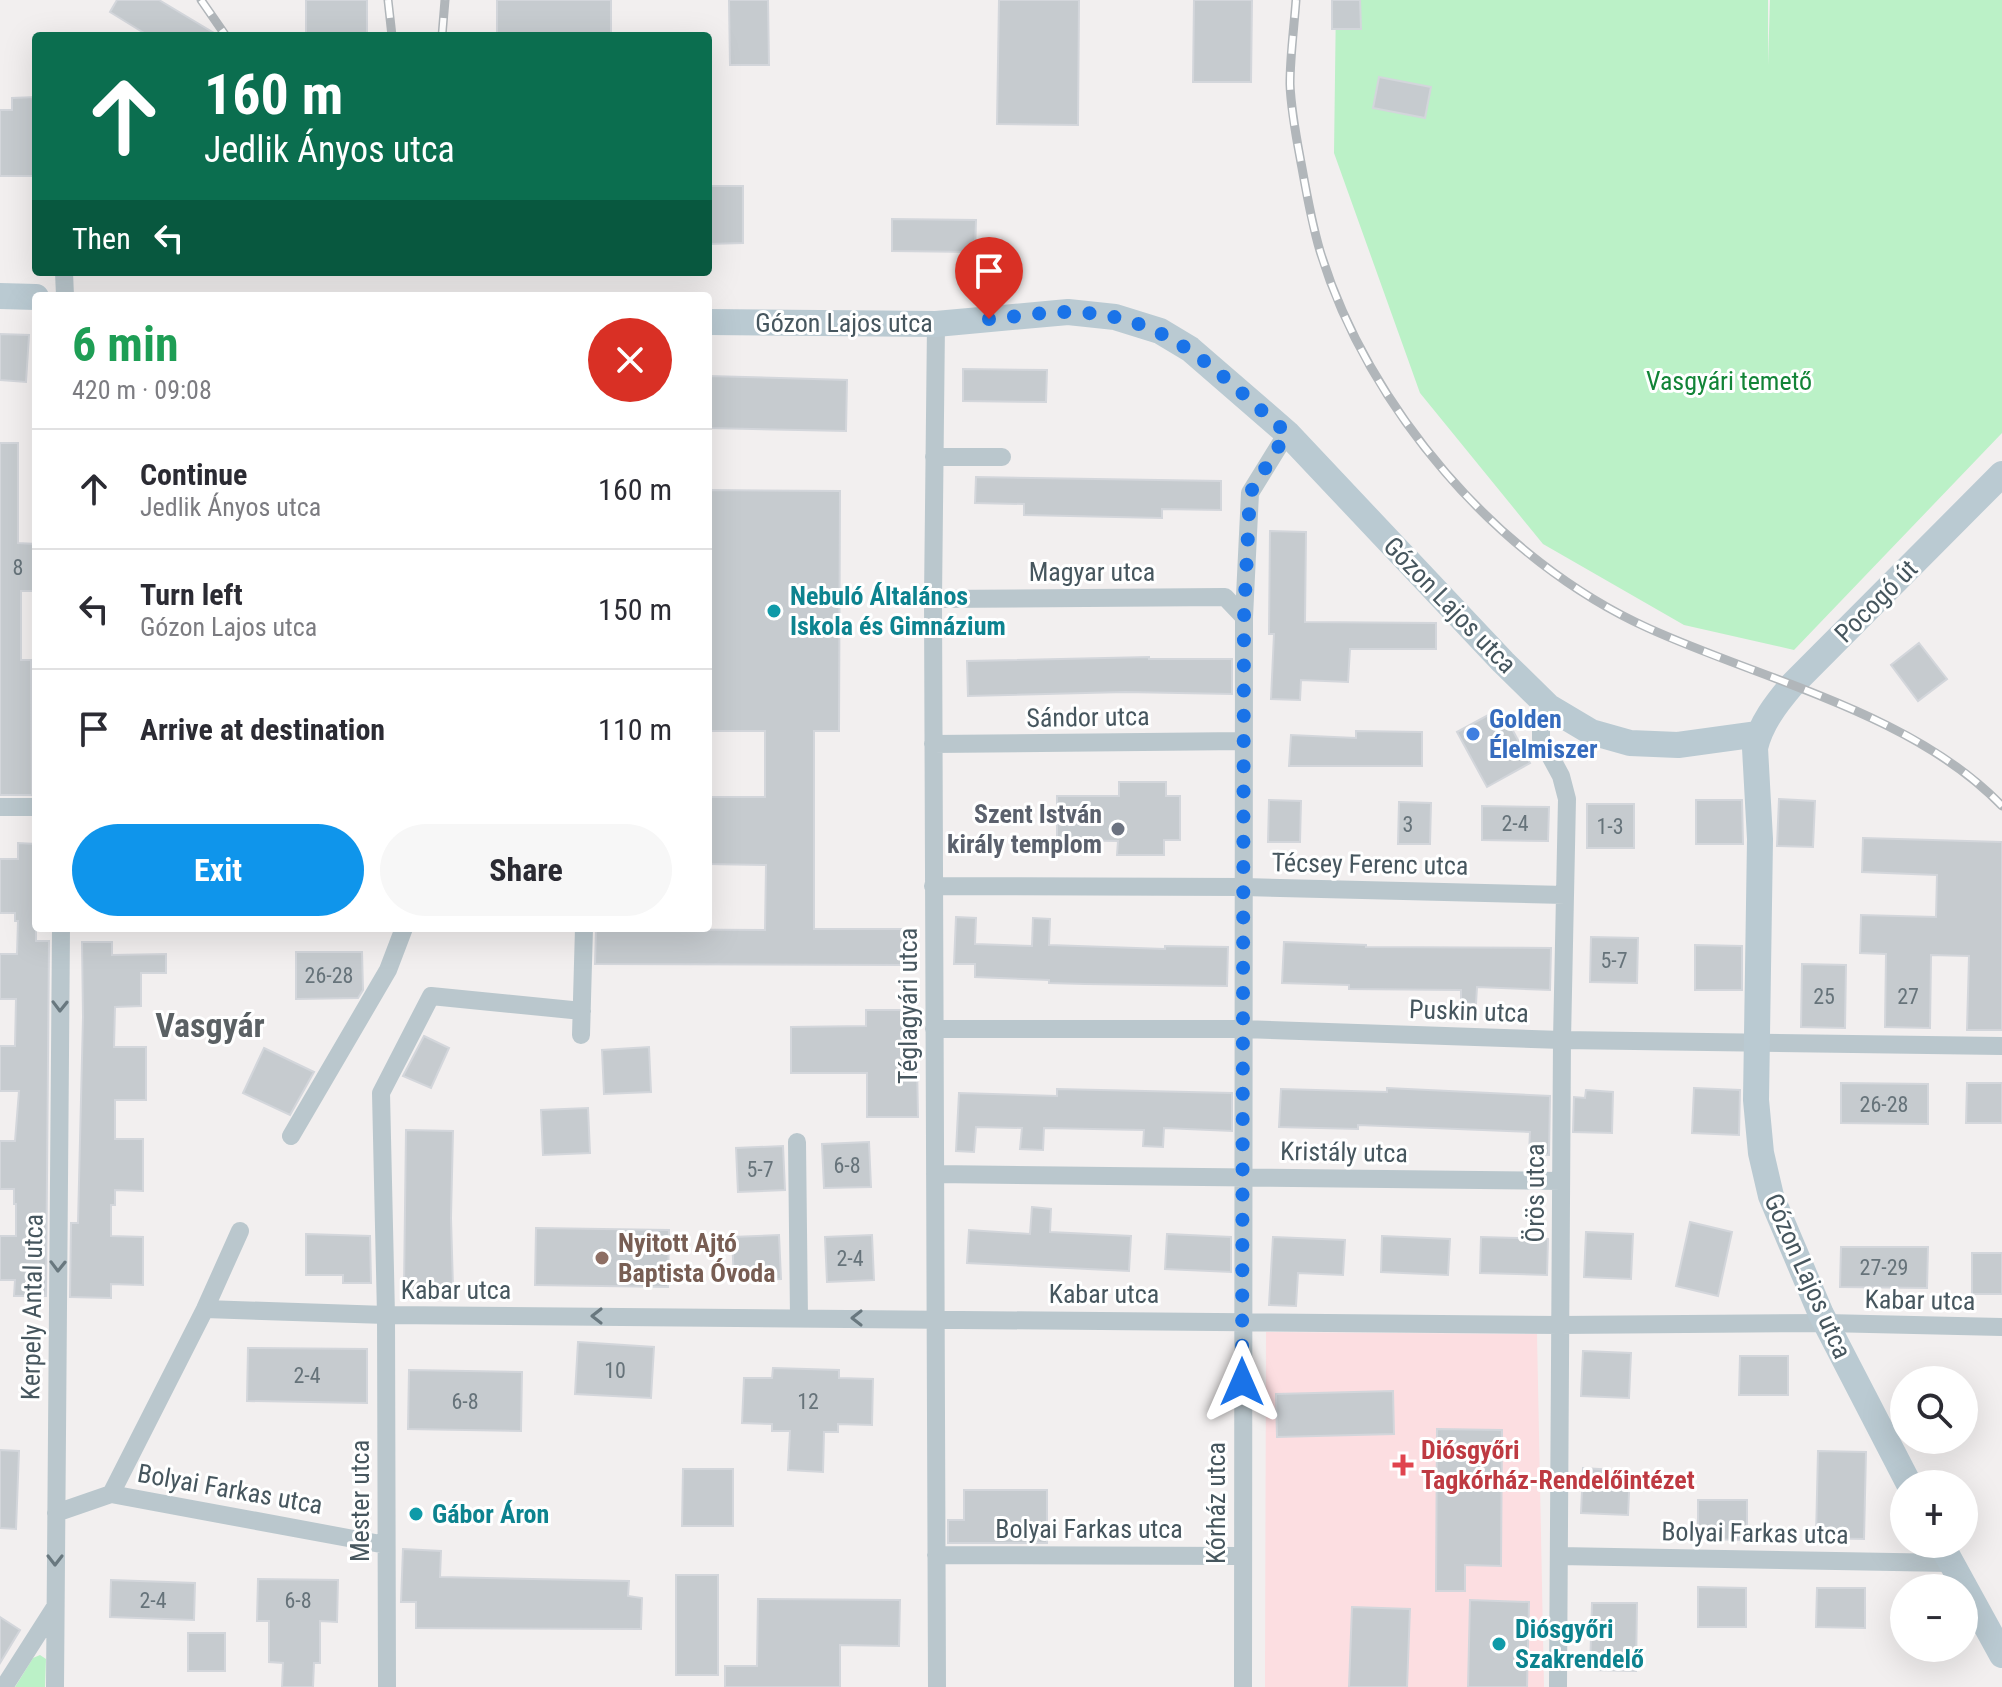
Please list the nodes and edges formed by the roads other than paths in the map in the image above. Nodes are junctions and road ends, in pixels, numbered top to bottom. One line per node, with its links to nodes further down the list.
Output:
1 (0, 296): 2 (street)
2 (32, 297)
3 (712, 322): 4 (street, Gózon Lajos utca)
4 (936, 324): 5 (street, Gózon Lajos utca); 6 (street, Téglagyári utca)
5 (1287, 433): 10 (street, Kórház utca); 11 (street, Gózon Lajos utca)
6 (934, 457): 7 (street); 9 (street, Téglagyári utca)
7 (1002, 457)
8 (2002, 474): 12 (street, Pocogó út)
9 (933, 599): 10 (street, Magyar utca); 14 (street, Téglagyári utca)
10 (1244, 617): 13 (street, Kórház utca)
11 (1549, 707): 12 (street, Gózon Lajos utca); 19 (street, Örös utca)
12 (1758, 734): 28 (street, Gózon Lajos utca)
13 (1244, 741): 14 (street, Sándor utca); 18 (street, Kórház utca)
14 (933, 744): 17 (street, Téglagyári utca)
15 (0, 807): 16 (street)
16 (32, 807)
17 (933, 886): 18 (street, Técsey Ferenc utca); 24 (street, Téglagyári utca)
18 (1244, 887): 19 (street, Técsey Ferenc utca); 25 (street, Kórház utca)
19 (1565, 895): 27 (street, Örös utca)
20 (61, 932): 46 (street, Kerpely Antal utca, one-way to 46)
21 (402, 932): 30 (street)
22 (584, 932): 23 (street)
23 (582, 1011): 26 (street); 37 (street, Mester utca)
24 (934, 1029): 25 (street, Puskin utca); 32 (street, Téglagyári utca)
25 (1243, 1029): 27 (street, Puskin utca); 33 (street, Kórház utca)
26 (581, 1035)
27 (1562, 1040): 28 (street, Puskin utca); 34 (street, Örös utca)
28 (1757, 1043): 29 (street, Puskin utca); 41 (street, Gózon Lajos utca)
29 (2002, 1046)
30 (291, 1136)
31 (797, 1142): 38 (street)
32 (935, 1174): 33 (street, Kristály utca); 39 (street, Téglagyári utca)
33 (1243, 1177): 34 (street, Kristály utca); 40 (street, Kórház utca)
34 (1561, 1181): 42 (street, Örös utca)
35 (240, 1231): 36 (street)
36 (205, 1309): 37 (street, Kabar utca); 45 (street)
37 (386, 1315): 38 (street, Kabar utca, one-way to 37); 47 (street, Mester utca)
38 (799, 1318): 39 (street, Kabar utca, one-way to 38)
39 (935, 1319): 40 (street, Kabar utca); 49 (street, Téglagyári utca)
40 (1242, 1320): 42 (street, Kabar utca); 50 (street, Kórház utca)
41 (1826, 1323): 42 (street, Kabar utca); 43 (street, Kabar utca); 44 (street, Gózon Lajos utca)
42 (1560, 1325): 51 (street, Örös utca)
43 (2002, 1327)
44 (1902, 1470)
45 (111, 1494): 46 (street); 47 (street, Bolyai Farkas utca)
46 (56, 1513): 53 (street, Kerpely Antal utca, one-way to 53)
47 (386, 1545): 57 (street, Mester utca)
48 (1890, 1553): 51 (street, Bolyai Farkas utca)
49 (936, 1555): 50 (street, Bolyai Farkas utca); 58 (street, Téglagyári utca)
50 (1241, 1556): 59 (street, Kórház utca)
51 (1559, 1556): 60 (street, Örös utca)
52 (1949, 1558): 54 (street)
53 (55, 1607): 55 (street); 56 (street, Kerpely Antal utca)
54 (2002, 1655)
55 (4, 1687)
56 (55, 1687)
57 (387, 1687)
58 (937, 1687)
59 (1243, 1687)
60 (1558, 1687)

